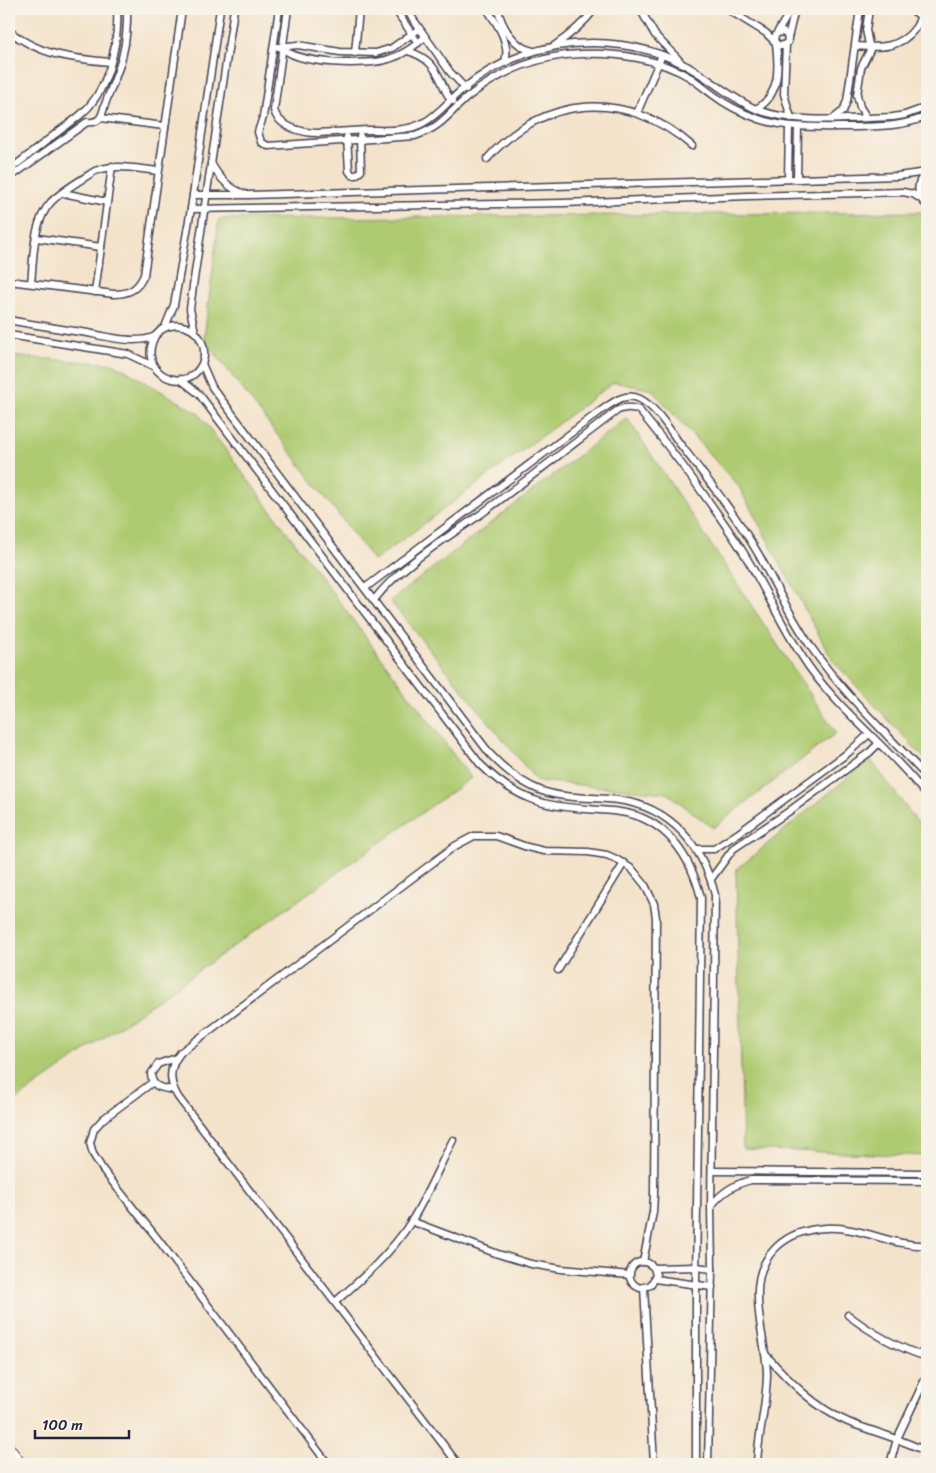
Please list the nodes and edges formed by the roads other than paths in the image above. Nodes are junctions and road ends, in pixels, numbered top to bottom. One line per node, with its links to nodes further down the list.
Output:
1 (117, 9): 42 (street)
2 (127, 9): 56 (street)
3 (182, 9): 63 (street)
4 (220, 9): 82 (street)
5 (234, 9): 73 (street)
6 (280, 9): 33 (street)
7 (288, 9): 35 (street)
8 (359, 9): 40 (street)
9 (396, 9): 27 (street)
10 (406, 9): 24 (street)
11 (487, 9): 43 (street)
12 (498, 9): 39 (street)
13 (595, 9): 36 (street)
14 (640, 9): 45 (street)
15 (727, 9): 32 (street)
16 (788, 9): 28 (street)
17 (795, 9): 30 (street)
18 (860, 9): 34 (street)
19 (869, 9): 37 (street)
20 (910, 9): 22 (street)
21 (923, 9): 22 (street)
22 (920, 17): 23 (street); 25 (street)
23 (927, 21): 25 (street)
24 (419, 29): 27 (street); 29 (street)
25 (914, 29): 37 (street)
26 (9, 31): 42 (street)
27 (412, 34): 31 (street); 40 (street)
28 (777, 34): 30 (street); 32 (street)
29 (425, 37): 31 (street); 46 (street)
30 (787, 41): 32 (street); 58 (street)
31 (418, 43): 38 (street)
32 (776, 43): 51 (street)
33 (274, 46): 35 (street); 55 (street)
34 (855, 46): 37 (street); 59 (street)
35 (282, 47): 38 (street); 40 (street); 57 (street)
36 (552, 47): 39 (street); 41 (street)
37 (870, 47): 60 (street)
38 (408, 51): 48 (street)
39 (534, 51): 43 (street)
40 (355, 53)
41 (662, 55): 44 (street); 45 (street)
42 (110, 62): 53 (street)
43 (505, 62): 46 (street)
44 (657, 64): 47 (street); 52 (street); 64 (street)
45 (684, 65): 51 (street)
46 (465, 87): 47 (street); 48 (street)
47 (468, 97): 49 (street)
48 (451, 100): 49 (street); 67 (street)
49 (462, 104): 70 (street)
50 (927, 107): 60 (street)
51 (756, 109): 58 (street)
52 (637, 113): 71 (street); 72 (street)
53 (82, 115): 62 (street); 75 (street)
54 (927, 116): 66 (street)
55 (263, 117): 57 (street); 69 (street)
56 (101, 118): 62 (street); 63 (street)
57 (277, 118): 68 (street)
58 (791, 118): 61 (street)
59 (834, 118): 60 (street); 61 (street)
60 (867, 118)
61 (814, 119): 66 (street)
62 (87, 122): 78 (street)
63 (164, 126): 76 (street)
64 (789, 126): 65 (street); 79 (street)
65 (798, 127): 66 (street); 80 (street)
66 (814, 127)
67 (359, 130): 68 (street); 70 (street)
68 (346, 131): 69 (street)
69 (347, 140): 70 (street); 70 (street)
70 (360, 140)
71 (692, 146)
72 (487, 159)
73 (211, 163): 83 (street); 84 (street)
74 (112, 166): 76 (street); 81 (street); 86 (street)
75 (9, 170)
76 (158, 172): 94 (street)
77 (927, 172): 80 (street); 85 (street)
78 (9, 178)
79 (788, 179): 80 (street); 84 (street)
80 (796, 179)
81 (63, 193): 86 (street); 90 (street)
82 (193, 195): 83 (street); 88 (street)
83 (206, 195): 84 (street); 89 (street)
84 (249, 195)
85 (921, 199): 87 (street); 89 (street)
86 (108, 202): 91 (street)
87 (927, 205)
88 (191, 209): 89 (street); 96 (street)
89 (204, 210): 97 (street)
90 (37, 238): 91 (street); 93 (street)
91 (101, 247): 94 (street)
92 (9, 281): 93 (street)
93 (31, 283): 94 (street)
94 (95, 292)
95 (9, 320): 99 (street)
96 (165, 328): 97 (street); 99 (street)
97 (195, 332): 100 (street)
98 (9, 335): 101 (street)
99 (155, 336): 101 (street)
100 (202, 364): 102 (street); 103 (street)
101 (153, 366): 102 (street)
102 (180, 379): 124 (street)
103 (365, 588): 104 (street); 107 (street)
104 (374, 600): 105 (street); 109 (street)
105 (869, 734): 106 (street); 109 (street)
106 (878, 744): 108 (street); 111 (street)
107 (927, 778)
108 (927, 796)
109 (697, 849): 111 (street)
110 (624, 863): 112 (street); 113 (street); 123 (street)
111 (711, 879): 117 (street)
112 (558, 970)
113 (176, 1058): 114 (street); 115 (street)
114 (153, 1082): 115 (street); 141 (street)
115 (173, 1090): 132 (street)
116 (453, 1140): 121 (street)
117 (712, 1171): 118 (street); 120 (street)
118 (927, 1173)
119 (927, 1181): 120 (street)
120 (711, 1206): 126 (street)
121 (412, 1221): 127 (street); 132 (street)
122 (927, 1245): 134 (street)
123 (643, 1262): 125 (street); 127 (street)
124 (696, 1267): 125 (street); 126 (street); 129 (street)
125 (654, 1268): 128 (street)
126 (712, 1269): 130 (street)
127 (630, 1275): 131 (street)
128 (655, 1279): 129 (street); 131 (street)
129 (696, 1284): 130 (street); 144 (street)
130 (712, 1287): 145 (street)
131 (644, 1288): 143 (street)
132 (335, 1302): 142 (street)
133 (848, 1315): 135 (street)
134 (765, 1354): 137 (street); 146 (street)
135 (927, 1357)
136 (927, 1375): 137 (street)
137 (897, 1439): 139 (street); 147 (street)
138 (9, 1448): 140 (main road)
139 (927, 1452)
140 (21, 1464)
141 (328, 1464)
142 (458, 1464)
143 (654, 1464)
144 (696, 1464)
145 (708, 1464)
146 (756, 1464)
147 (890, 1464)

